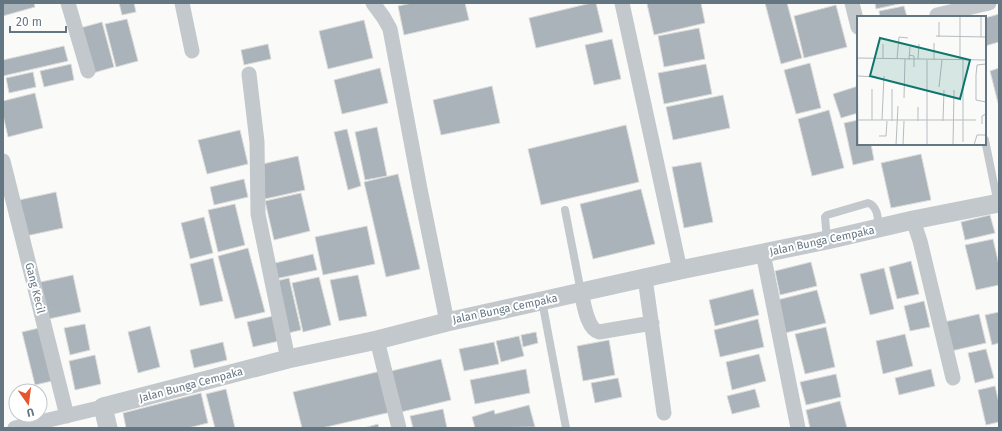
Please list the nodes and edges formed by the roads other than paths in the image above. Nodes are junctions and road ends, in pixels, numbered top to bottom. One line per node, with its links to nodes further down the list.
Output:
1 (68, 3): 10 (street)
2 (182, 3): 9 (street)
3 (373, 3): 24 (street)
4 (622, 3): 20 (street)
5 (852, 3): 8 (street)
6 (988, 3): 7 (street)
7 (937, 14)
8 (857, 23)
9 (192, 52)
10 (88, 71)
11 (249, 74): 27 (street)
12 (986, 145): 14 (lane)
13 (3, 161): 31 (street, Gang Kecil)
14 (998, 203): 16 (street, Jalan Bunga Cempaka)
15 (564, 210): 22 (lane)
16 (913, 220): 17 (street, Jalan Bunga Cempaka); 28 (street)
17 (879, 228): 18 (street, Jalan Bunga Cempaka); 18 (lane)
18 (827, 240): 19 (street, Jalan Bunga Cempaka)
19 (764, 253): 20 (street, Jalan Bunga Cempaka); 36 (street)
20 (680, 270): 21 (street, Jalan Bunga Cempaka)
21 (645, 278): 22 (street, Jalan Bunga Cempaka); 25 (street)
22 (581, 292): 23 (street, Jalan Bunga Cempaka); 25 (street)
23 (542, 301): 24 (street, Jalan Bunga Cempaka); 35 (lane)
24 (447, 322): 26 (street, Jalan Bunga Cempaka)
25 (652, 323): 30 (street)
26 (377, 340): 27 (street, Jalan Bunga Cempaka); 34 (street)
27 (288, 359): 29 (street, Jalan Bunga Cempaka)
28 (953, 378)
29 (103, 408): 31 (street, Jalan Bunga Cempaka); 33 (street)
30 (664, 413)
31 (67, 416): 32 (street, Jalan Bunga Cempaka)
32 (15, 428)
33 (108, 428)
34 (399, 428)
35 (566, 428)
36 (798, 428)

